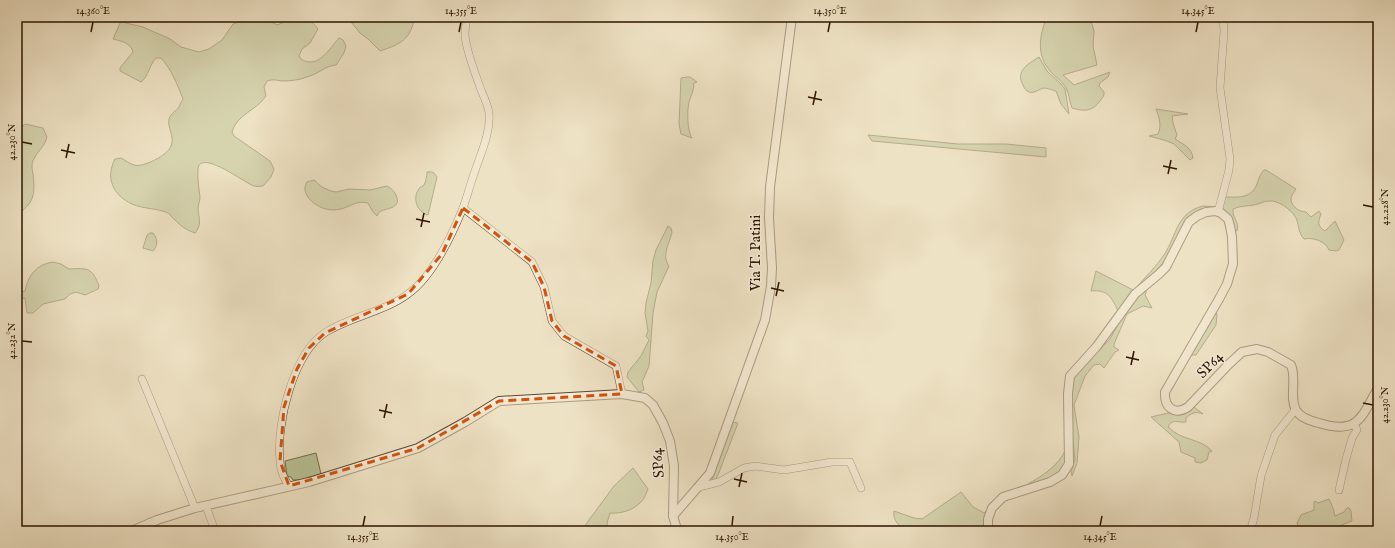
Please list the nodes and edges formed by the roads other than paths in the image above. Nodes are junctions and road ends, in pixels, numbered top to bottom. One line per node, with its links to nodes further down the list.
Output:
1 (467, 17): 4 (street)
2 (792, 17): 12 (street, Via T. Patini)
3 (1223, 17): 5 (street)
4 (463, 208): 8 (street); 11 (street)
5 (1218, 212): 9 (street, SP64 / SP64); 21 (street)
6 (142, 379): 16 (street)
7 (1378, 388): 10 (street)
8 (622, 394): 11 (street, SP64); 17 (street, SP64 / SP64)
9 (1295, 410): 10 (street); 22 (street)
10 (1354, 424): 14 (street)
11 (289, 486): 15 (street, SP64)
12 (699, 487): 13 (street); 17 (street, Via T. Patini)
13 (861, 488)
14 (1339, 490)
15 (206, 506): 16 (street, SP64); 19 (street)
16 (195, 508): 18 (street, SP64)
17 (673, 516): 20 (street, SP64 / SP64)
18 (132, 531)
19 (215, 531)
20 (679, 531)
21 (988, 531)
22 (1250, 531)

